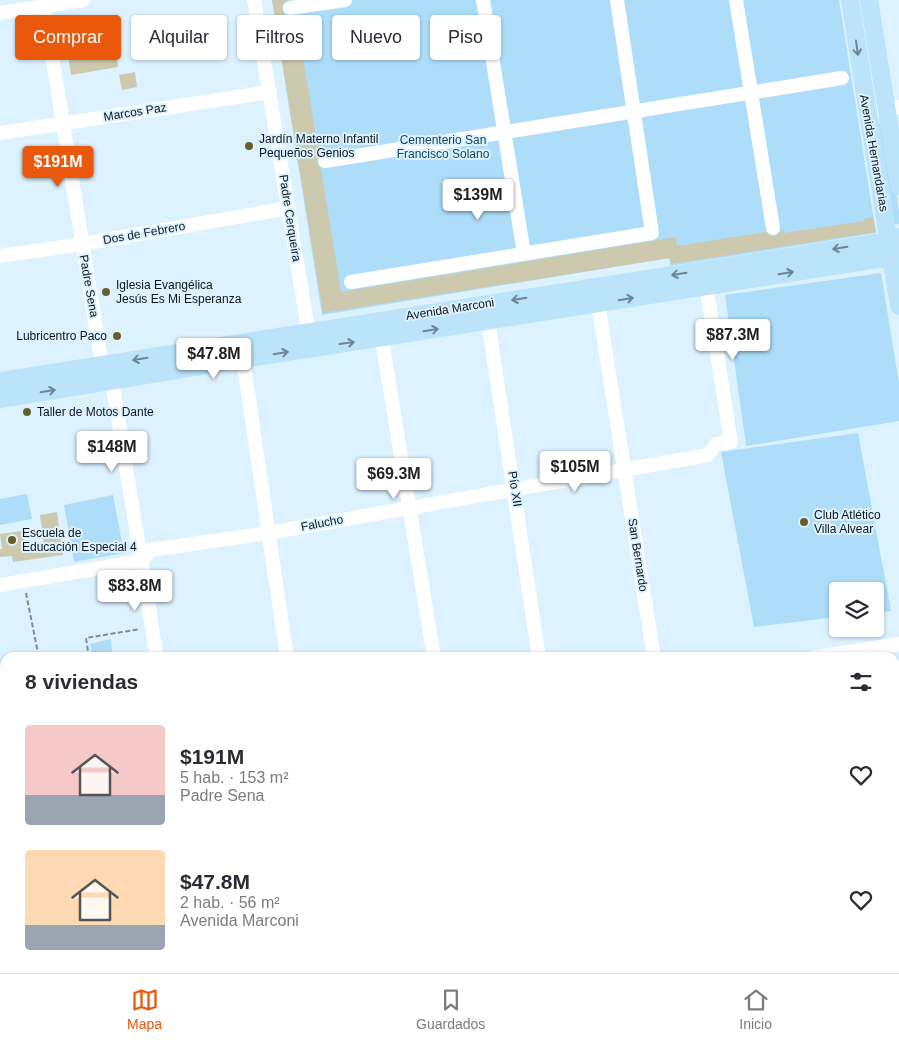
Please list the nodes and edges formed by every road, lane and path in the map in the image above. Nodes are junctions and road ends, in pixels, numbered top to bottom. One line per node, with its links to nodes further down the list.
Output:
1 (83, 0): 9 (street)
2 (254, 0): 13 (street, Padre Cerqueira)
3 (345, 0): 10 (street)
4 (483, 0): 19 (street)
5 (618, 0): 16 (street)
6 (736, 0): 14 (street)
7 (850, 0): 17 (main road, Avenida Hernandarias, one-way to 17)
8 (869, 0): 15 (main road, Avenida Hernandarias)
9 (44, 3): 11 (street); 18 (street, Padre Sena)
10 (290, 8)
11 (0, 13)
12 (842, 78): 14 (street)
13 (270, 92): 18 (street, Marcos Paz); 23 (street, Padre Cerqueira)
14 (751, 94): 16 (street); 24 (street)
15 (893, 108): 17 (street); 22 (main road, Avenida Hernandarias)
16 (634, 112): 19 (street); 27 (street)
17 (866, 112): 26 (main road, Avenida Hernandarias)
18 (62, 123): 20 (street, Marcos Paz); 25 (street, Padre Sena)
19 (504, 132): 21 (street); 27 (street)
20 (0, 133)
21 (325, 161)
22 (899, 186)
23 (288, 208): 25 (street, Dos de Febrero); 36 (street, Padre Cerqueira)
24 (773, 228)
25 (82, 244): 28 (street, Dos de Febrero); 38 (street, Padre Sena)
26 (895, 248): 30 (main road, Avenida Marconi, one-way to 26); 32 (main road, Avenida Hernandarias); 33 (main road, Avenida Marconi, one-way to 33)
27 (524, 254): 29 (street)
28 (0, 256)
29 (350, 282)
30 (706, 285): 31 (main road, Avenida Marconi, one-way to 30); 42 (street, Falucho)
31 (598, 303): 34 (main road, Avenida Marconi); 42 (street, San Bernardo)
32 (899, 306)
33 (379, 320): 35 (street); 36 (main road, Avenida Marconi)
34 (488, 321): 35 (main road, Avenida Marconi, one-way to 34); 43 (street, Pío XII)
35 (383, 338): 36 (main road, Avenida Marconi, one-way to 35); 44 (street)
36 (310, 340): 37 (main road, Avenida Marconi, one-way to 36); 38 (main road, Avenida Marconi, one-way to 38)
37 (242, 359): 40 (main road, Avenida Marconi); 45 (street)
38 (102, 365): 39 (main road, Avenida Marconi); 40 (street, Padre Sena)
39 (0, 381)
40 (112, 381): 41 (main road, Avenida Marconi, one-way to 40); 46 (street, Padre Sena)
41 (0, 399)
42 (624, 470): 43 (street, Falucho); 57 (street, San Bernardo)
43 (515, 488): 44 (street, Falucho); 56 (street, Pío XII)
44 (410, 506): 45 (street, Falucho); 55 (street)
45 (268, 533): 46 (street, Falucho); 54 (street)
46 (141, 561): 47 (street, Falucho); 49 (street, Padre Sena)
47 (24, 580): 48 (street, Falucho); 51 (path)
48 (0, 585)
49 (152, 627): 52 (path); 53 (street, Padre Sena)
50 (899, 644): 58 (street)
51 (37, 652)
52 (88, 652)
53 (156, 652)
54 (287, 652)
55 (433, 652)
56 (538, 652)
57 (653, 652)
58 (849, 652)

